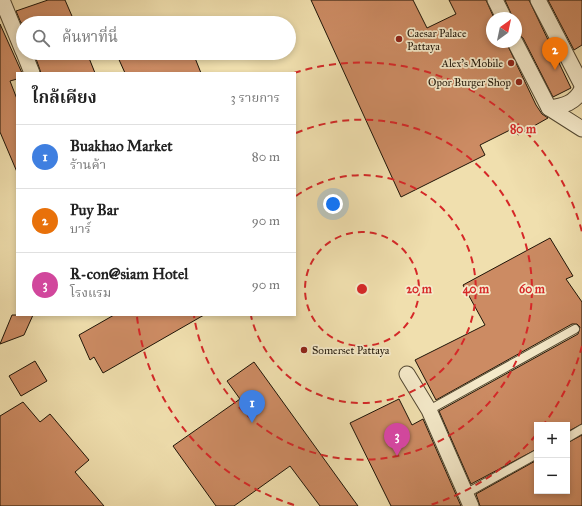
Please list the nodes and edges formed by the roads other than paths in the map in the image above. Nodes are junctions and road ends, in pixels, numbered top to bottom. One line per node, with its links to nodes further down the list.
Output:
1 (2, 0): 5 (street)
2 (495, 0): 4 (street)
3 (538, 0): 9 (street)
4 (501, 12)
5 (16, 35)
6 (518, 48): 11 (street)
7 (26, 60): 8 (street)
8 (32, 72)
9 (582, 84)
10 (582, 89): 11 (street)
11 (549, 108): 12 (street)
12 (582, 129)
13 (575, 329): 15 (lane)
14 (407, 374): 15 (street)
15 (429, 410): 19 (street)
16 (582, 429): 17 (lane)
17 (570, 436)
18 (534, 456): 19 (lane)
19 (468, 500)

